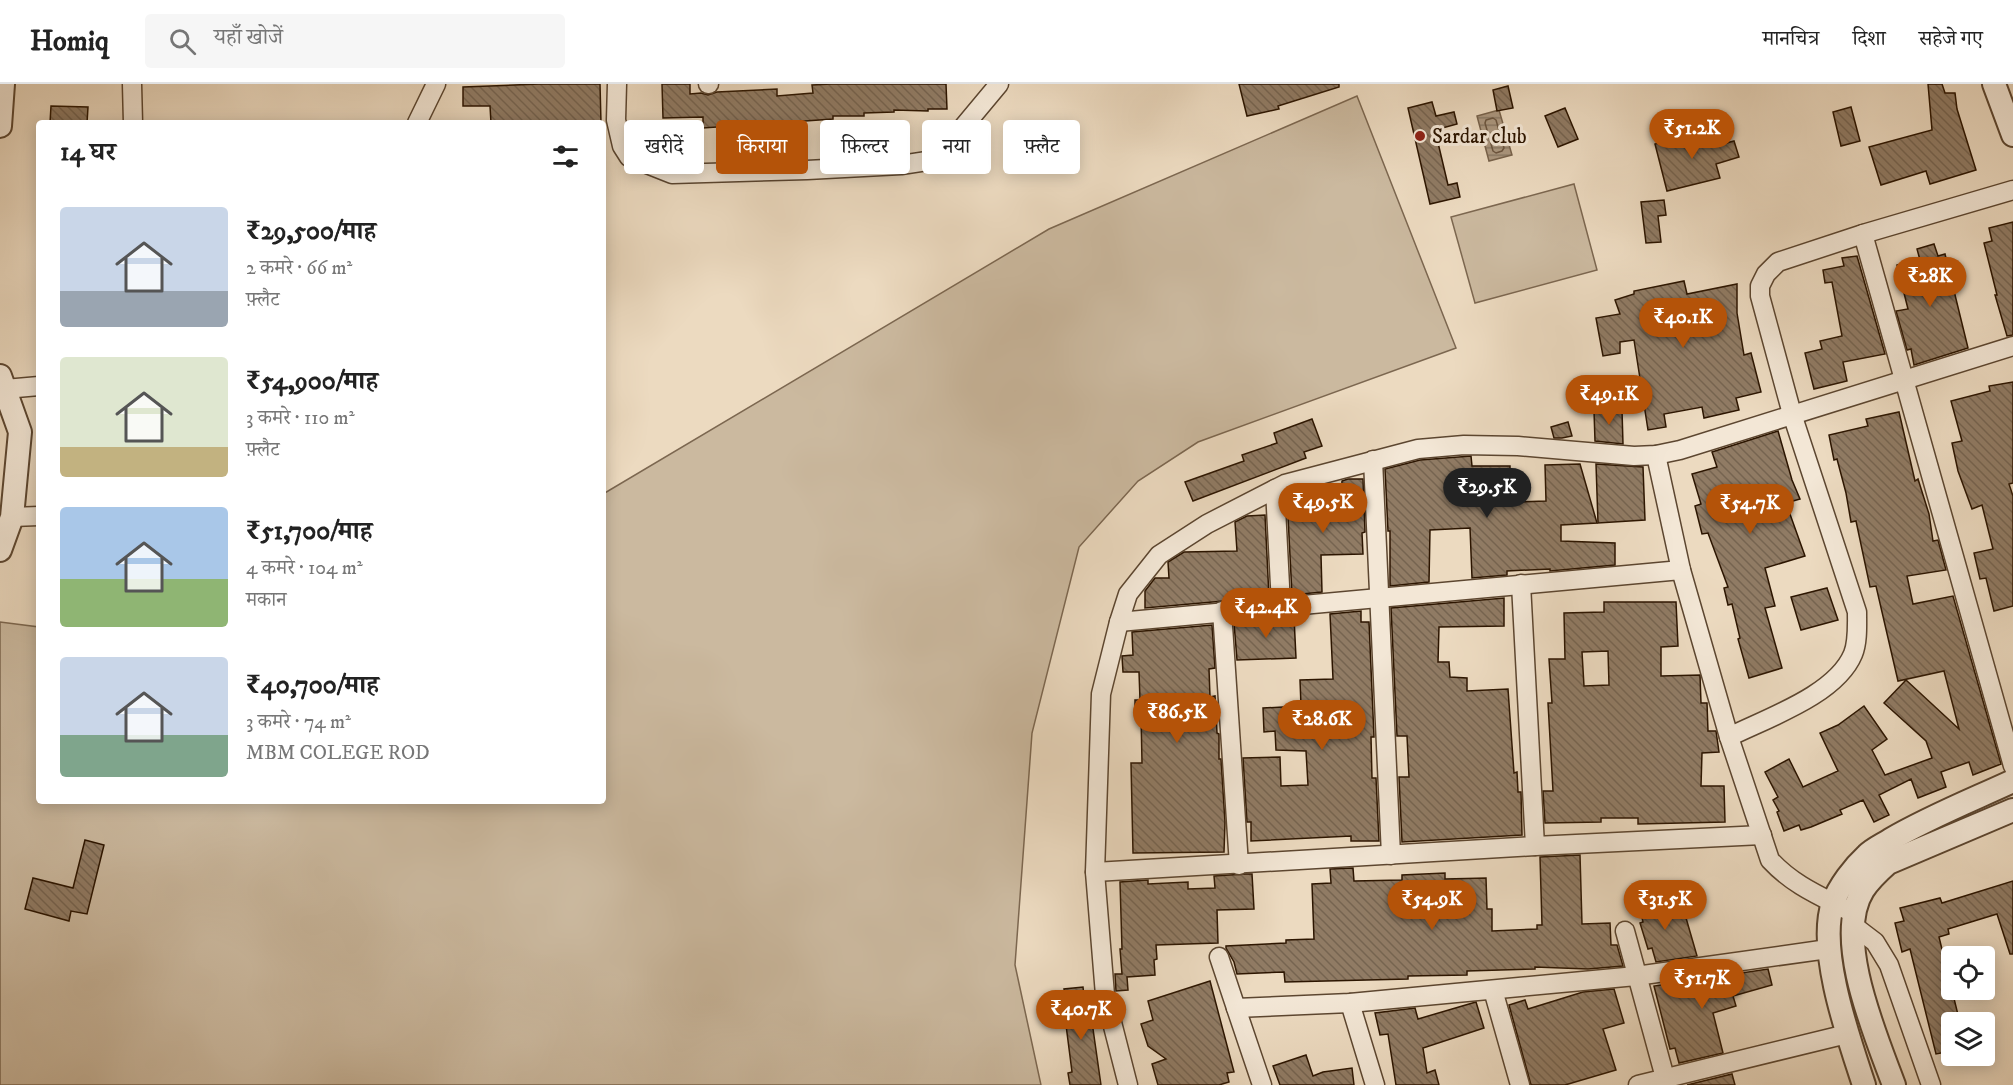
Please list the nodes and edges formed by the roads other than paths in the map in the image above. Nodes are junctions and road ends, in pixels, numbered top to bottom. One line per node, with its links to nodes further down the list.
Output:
1 (3, 84): 7 (street)
2 (132, 84): 8 (street)
3 (436, 84): 9 (street)
4 (617, 84): 5 (street)
5 (999, 84)
6 (1994, 84): 10 (street)
7 (0, 117)
8 (133, 120)
9 (418, 120)
10 (2013, 135)
11 (2013, 190): 12 (street)
12 (1863, 234): 14 (street); 17 (street)
13 (2013, 346): 14 (street)
14 (1905, 378): 17 (street); 31 (street)
15 (3, 383): 16 (street); 22 (street)
16 (36, 386)
17 (1792, 414): 18 (street); 30 (street)
18 (1656, 455): 19 (street); 24 (street)
19 (1373, 460): 20 (street); 26 (street)
20 (1275, 489): 27 (street); 29 (street)
21 (36, 516): 22 (street)
22 (12, 517): 23 (street)
23 (0, 550)
24 (1681, 570): 25 (street); 30 (street)
25 (1521, 584): 26 (street); 35 (street)
26 (1381, 597): 27 (street); 36 (street)
27 (1281, 605): 28 (street)
28 (1222, 611): 29 (street); 37 (street)
29 (1119, 622): 38 (street)
30 (1729, 737): 34 (street)
31 (2013, 766)
32 (2013, 781): 39 (street)
33 (2013, 810): 40 (street)
34 (1762, 835): 35 (street); 39 (street)
35 (1535, 846): 36 (street)
36 (1390, 855): 37 (street)
37 (1239, 865): 38 (street)
38 (1095, 872): 50 (street)
39 (1833, 903): 40 (street); 42 (street)
40 (1855, 920): 56 (street); 57 (street)
41 (1625, 931): 44 (street)
42 (1828, 949): 44 (street); 48 (street)
43 (1219, 957): 47 (street)
44 (1636, 976): 45 (street); 49 (street)
45 (1493, 990): 46 (street); 53 (street)
46 (1350, 1004): 47 (street); 52 (street)
47 (1236, 1008): 51 (street)
48 (1847, 1034): 49 (street); 55 (street)
49 (1666, 1082): 54 (street)
50 (1128, 1085)
51 (1262, 1085)
52 (1375, 1085)
53 (1521, 1085)
54 (1638, 1085)
55 (1864, 1085)
56 (1894, 1085)
57 (1931, 1085)

